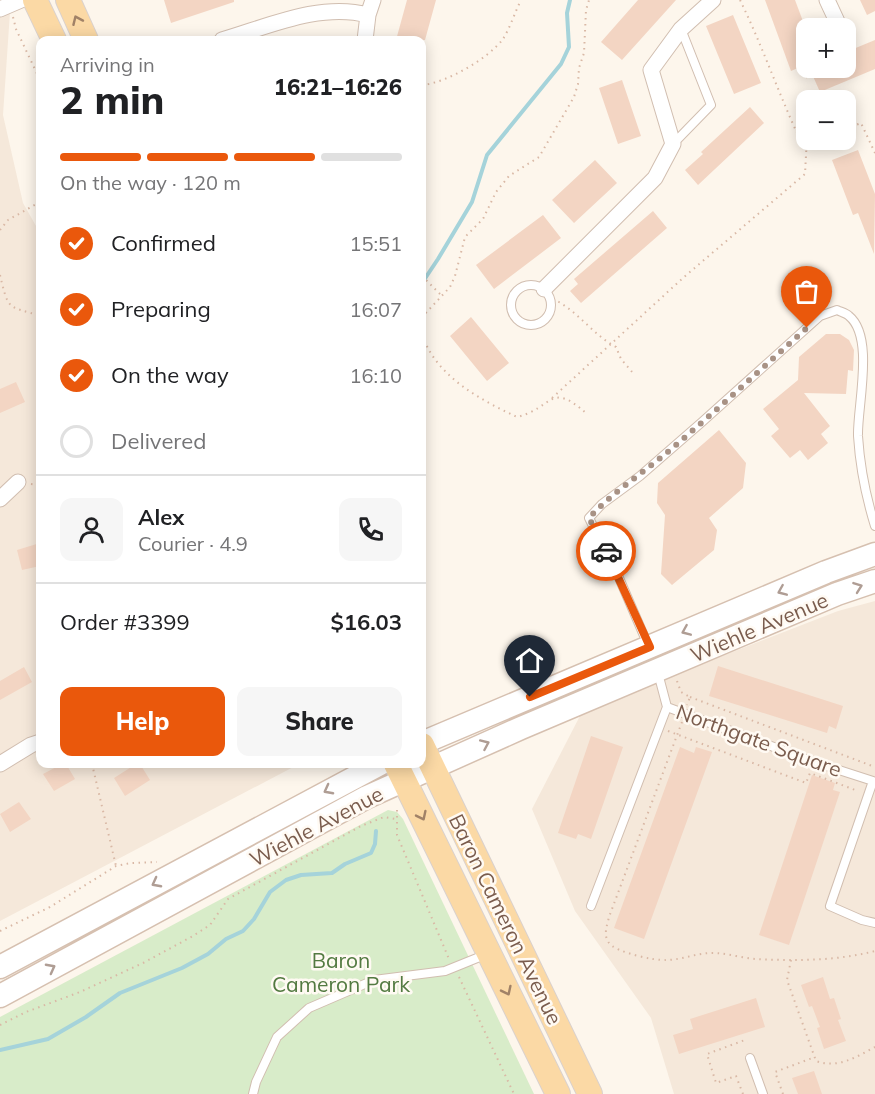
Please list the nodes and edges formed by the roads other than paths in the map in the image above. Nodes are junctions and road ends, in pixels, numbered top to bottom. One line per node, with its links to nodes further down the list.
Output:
1 (36, 0): 8 (main road)
2 (68, 0): 9 (main road, one-way to 2)
3 (714, 0): 7 (street)
4 (827, 0): 6 (street)
5 (370, 7): 10 (street); 11 (street)
6 (835, 18)
7 (681, 29): 12 (street); 12 (lane)
8 (52, 36)
9 (84, 36)
10 (236, 36)
11 (366, 36)
12 (673, 144): 13 (street)
13 (547, 293): 13 (lane)
14 (18, 482): 15 (street)
15 (0, 499)
16 (875, 526): 19 (lane, Northgate Square)
17 (875, 554): 19 (main road, Wiehle Avenue, one-way to 19)
18 (875, 580): 19 (main road, Wiehle Avenue, one-way to 18)
19 (653, 659): 20 (lane, Northgate Square); 22 (main road, Wiehle Avenue); 25 (main road, Wiehle Avenue, one-way to 19)
20 (667, 707): 30 (lane); 31 (lane, Northgate Square)
21 (36, 743): 24 (street)
22 (426, 743)
23 (426, 753): 25 (main road, Baron Cameron Avenue)
24 (0, 764)
25 (432, 767): 28 (main road, Wiehle Avenue); 38 (main road, Baron Cameron Avenue)
26 (373, 768): 33 (main road, Wiehle Avenue, one-way to 33)
27 (426, 768): 29 (main road, Wiehle Avenue)
28 (426, 768)
29 (400, 772): 32 (main road, Baron Cameron Avenue, one-way to 32); 34 (main road, Wiehle Avenue, one-way to 29)
30 (591, 906)
31 (875, 923)
32 (488, 953): 36 (lane); 37 (main road, Baron Cameron Avenue, one-way to 37)
33 (0, 967)
34 (0, 996)
35 (750, 1058): 39 (lane)
36 (253, 1094)
37 (558, 1094)
38 (590, 1094)
39 (763, 1094)

